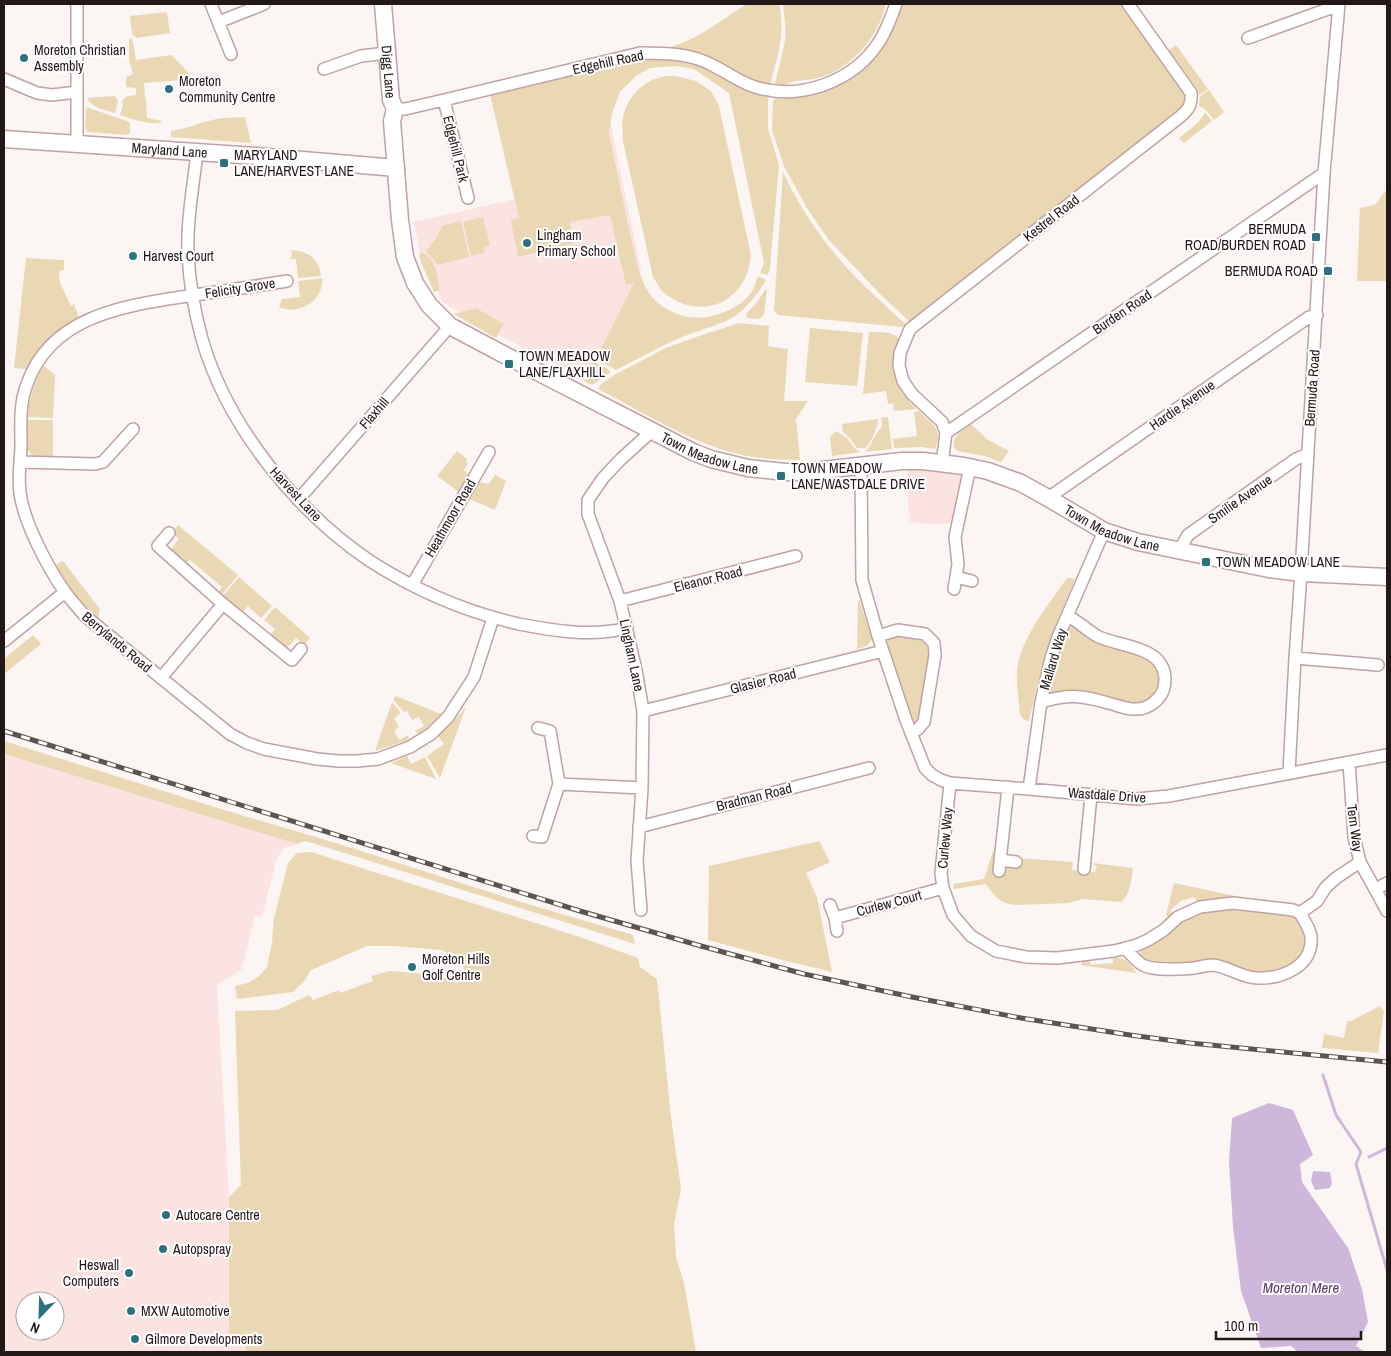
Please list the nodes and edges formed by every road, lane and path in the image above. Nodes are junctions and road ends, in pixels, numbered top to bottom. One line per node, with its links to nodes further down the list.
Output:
1 (78, 4): 14 (street)
2 (211, 4): 8 (street)
3 (264, 4): 8 (street)
4 (384, 4): 10 (street, Digg Lane)
5 (896, 4): 15 (street, Edgehill Road)
6 (1128, 4): 29 (street, Kestrel Road)
7 (1339, 5): 9 (street); 21 (street, Bermuda Road)
8 (219, 22): 11 (street)
9 (1248, 38)
10 (387, 53): 12 (street); 16 (street, Digg Lane)
11 (232, 54)
12 (324, 69)
13 (4, 79): 14 (street)
14 (77, 92): 18 (street)
15 (444, 100): 16 (street, Edgehill Road); 22 (street, Edgehill Park)
16 (395, 109): 20 (street, Digg Lane)
17 (4, 139): 18 (street, Maryland Lane)
18 (77, 143): 19 (street, Maryland Lane)
19 (197, 152): 20 (street, Maryland Lane); 24 (street, Harvest Lane)
20 (396, 168): 26 (street, Town Meadow Lane)
21 (1324, 173): 25 (street, Bermuda Road); 29 (street, Burden Road)
22 (468, 198)
23 (287, 281): 24 (street, Felicity Grove)
24 (193, 295): 32 (street, Berrylands Road); 37 (street, Harvest Lane)
25 (1317, 315): 31 (street, Bermuda Road); 36 (street, Hardie Avenue)
26 (450, 326): 28 (street, Town Meadow Lane); 37 (street, Flaxhill)
27 (133, 429): 32 (street)
28 (652, 431): 34 (street, Town Meadow Lane); 47 (street, Lingham Lane)
29 (946, 433): 33 (street)
30 (489, 452): 45 (street, Heathmoor Road)
31 (1308, 454): 40 (street, Smilie Avenue); 42 (street, Bermuda Road)
32 (20, 462): 46 (street, Berrylands Road)
33 (942, 464): 34 (street, Town Meadow Lane); 35 (street, Town Meadow Lane)
34 (861, 466): 52 (street, Wastdale Drive)
35 (970, 467): 36 (street, Town Meadow Lane); 44 (street)
36 (1048, 498): 38 (street, Town Meadow Lane)
37 (298, 500): 45 (street, Harvest Lane)
38 (1104, 531): 40 (street, Town Meadow Lane); 49 (street, Mallard Way)
39 (169, 533): 48 (street)
40 (1179, 551): 42 (street, Town Meadow Lane)
41 (796, 556): 47 (street, Eleanor Road)
42 (1301, 573): 43 (street, Town Meadow Lane); 56 (street, Bermuda Road)
43 (1387, 577)
44 (972, 581)
45 (412, 585): 50 (street, Harvest Lane)
46 (65, 592): 53 (street); 58 (street, Berrylands Road)
47 (620, 601): 51 (street, Lingham Lane)
48 (223, 604): 54 (street); 58 (street)
49 (1067, 616): 59 (street, Mallard Way); 59 (street, Mallard Way)
50 (493, 618): 51 (street, Harvest Lane); 58 (street, Berrylands Road)
51 (627, 628): 60 (street, Lingham Lane)
52 (878, 636): 55 (street, Wastdale Drive); 62 (street)
53 (4, 641)
54 (301, 649)
55 (882, 651): 60 (street, Glasier Road); 62 (street, Wastdale Drive)
56 (1295, 658): 57 (street); 66 (street, Bermuda Road)
57 (1378, 665)
58 (161, 678)
59 (1041, 702): 71 (street, Mallard Way)
60 (643, 711): 69 (street, Lingham Lane)
61 (538, 728): 68 (street)
62 (911, 733): 67 (street, Wastdale Drive)
63 (1387, 755): 64 (street, Wastdale Drive)
64 (1348, 762): 66 (street, Wastdale Drive); 76 (street, Tern Way)
65 (869, 768): 73 (street, Bradman Road)
66 (1289, 773): 72 (street, Wastdale Drive)
67 (950, 783): 70 (street, Wastdale Drive); 79 (street, Curlew Way)
68 (559, 784): 69 (street); 74 (street)
69 (642, 788): 73 (street, Lingham Lane)
70 (1008, 788): 71 (street, Wastdale Drive); 75 (street)
71 (1029, 789): 72 (street, Wastdale Drive)
72 (1091, 795): 77 (street)
73 (639, 827): 82 (street, Lingham Lane)
74 (533, 836)
75 (1016, 862)
76 (1360, 862): 80 (street, Tern Way); 84 (street)
77 (1084, 869)
78 (1387, 882): 80 (street)
79 (943, 888): 85 (street, Curlew Court); 87 (street, Curlew Way)
80 (1376, 889): 83 (street, Tern Way)
81 (830, 905): 85 (street)
82 (641, 910)
83 (1387, 911)
84 (1300, 913): 87 (street, Curlew Way); 87 (street)
85 (835, 918): 86 (street)
86 (837, 931)
87 (1125, 948)

